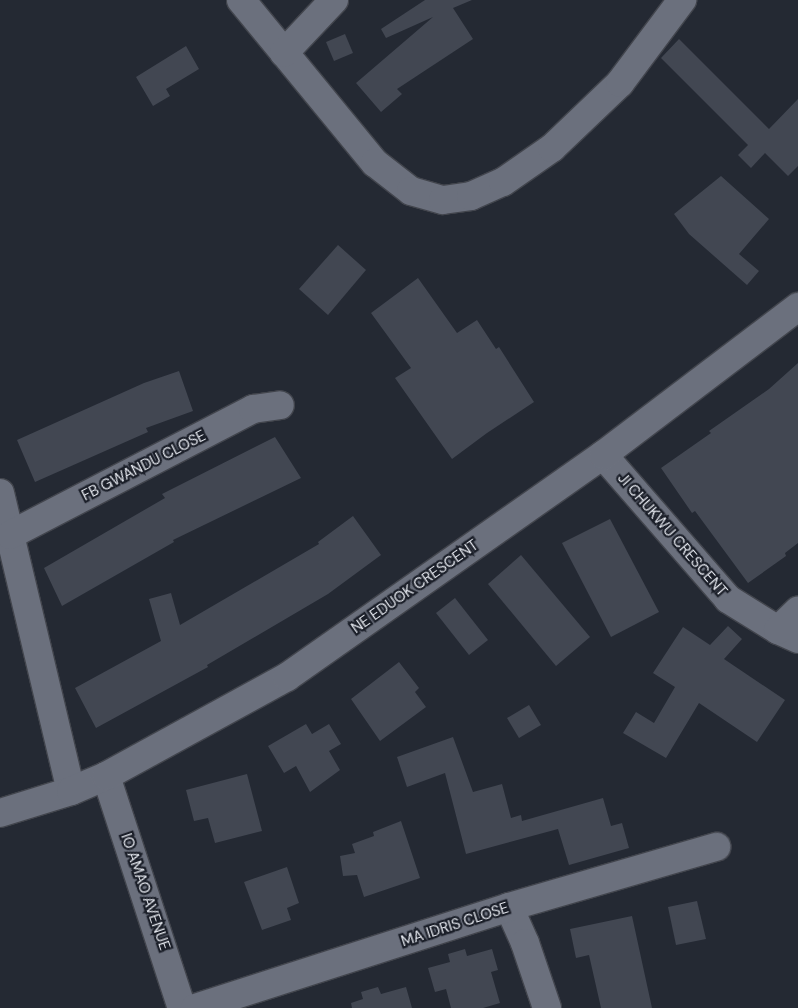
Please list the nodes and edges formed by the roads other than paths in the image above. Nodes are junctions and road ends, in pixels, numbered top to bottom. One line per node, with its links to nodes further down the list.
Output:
1 (242, 0): 4 (street)
2 (334, 0): 4 (street)
3 (682, 0): 4 (street)
4 (284, 53)
5 (798, 307): 7 (street, NE EDUOK CRESCENT)
6 (280, 405): 9 (street, FB GWANDU CLOSE)
7 (603, 456): 11 (street, JI CHUKWU CRESCENT); 12 (street, NE EDUOK CRESCENT)
8 (0, 493): 9 (street)
9 (10, 535): 13 (street)
10 (798, 611): 11 (street)
11 (788, 634)
12 (106, 776): 13 (street, NE EDUOK CRESCENT); 17 (street, IO AMAO AVENUE)
13 (71, 791): 14 (street, NE EDUOK CRESCENT)
14 (0, 813)
15 (716, 847): 16 (street, MA IDRIS CLOSE)
16 (508, 906): 18 (street, MA IDRIS CLOSE); 19 (street)
17 (182, 1008)
18 (195, 1008)
19 (547, 1008)

